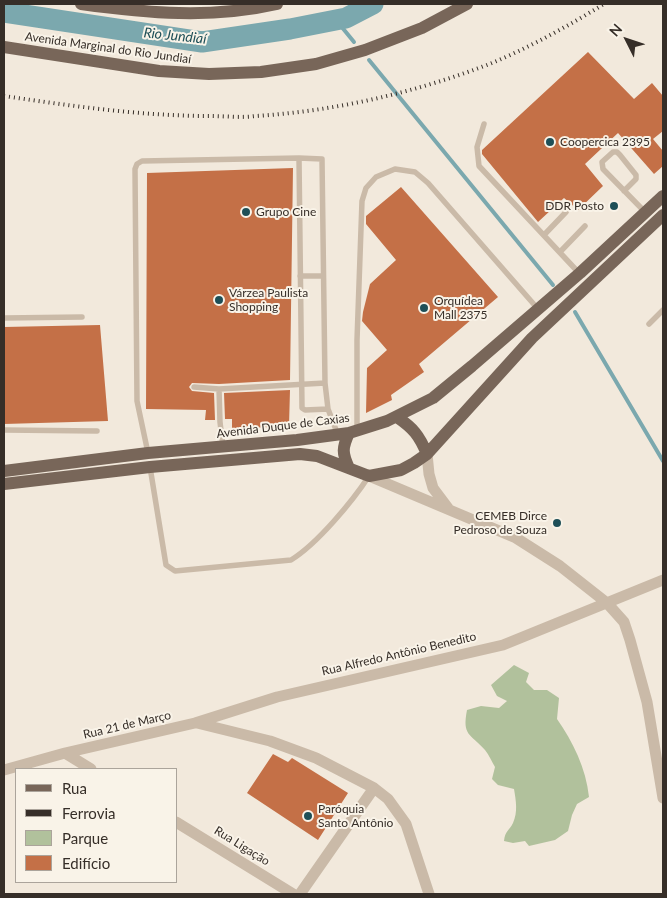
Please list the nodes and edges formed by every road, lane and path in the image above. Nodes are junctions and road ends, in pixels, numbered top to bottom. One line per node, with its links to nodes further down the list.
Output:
1 (81, 4): 2 (main road)
2 (277, 4)
3 (467, 4): 4 (main road, Avenida Marginal do Rio Jundiaí)
4 (4, 47)
5 (484, 124): 13 (lane)
6 (299, 158): 16 (lane); 17 (lane); 33 (lane)
7 (624, 191): 7 (lane); 10 (lane)
8 (663, 196): 10 (main road, Avenida Duque de Caxias)
9 (566, 212): 13 (lane)
10 (645, 212): 15 (main road, Avenida Duque de Caxias)
11 (663, 215): 34 (main road)
12 (584, 226): 14 (lane)
13 (544, 234): 14 (lane)
14 (560, 252): 15 (lane)
15 (580, 274): 18 (main road, Avenida Duque de Caxias)
16 (300, 276): 17 (lane); 24 (lane)
17 (323, 276): 23 (lane)
18 (538, 309): 28 (main road, Avenida Duque de Caxias); 31 (lane)
19 (663, 310): 22 (lane)
20 (82, 317): 21 (lane)
21 (4, 318)
22 (649, 324)
23 (326, 383): 24 (lane); 27 (lane)
24 (301, 384): 26 (lane); 27 (lane)
25 (194, 387): 26 (lane)
26 (219, 388): 32 (lane)
27 (328, 409): 31 (lane)
28 (397, 417): 31 (main road, Avenida Duque de Caxias); 34 (main road)
29 (4, 430): 30 (lane)
30 (97, 431)
31 (348, 433): 32 (main road, Avenida Duque de Caxias); 36 (main road)
32 (223, 447): 33 (main road, Avenida Duque de Caxias)
33 (148, 452): 37 (main road, Avenida Duque de Caxias)
34 (427, 454): 38 (main road); 40 (street)
35 (150, 467): 36 (main road); 38 (lane); 39 (main road)
36 (349, 468): 38 (main road)
37 (4, 471)
38 (369, 476): 40 (street)
39 (4, 484)
40 (449, 510): 42 (street)
41 (663, 580): 42 (street)
42 (607, 603): 43 (street, Rua Alfredo Antônio Benedito); 48 (street)
43 (195, 723): 44 (street, Rua 21 de Março); 47 (street)
44 (65, 753): 45 (street); 46 (street)
45 (89, 768)
46 (4, 770)
47 (374, 788): 51 (street); 52 (street)
48 (663, 798)
49 (178, 823): 50 (street, Rua Ligação)
50 (293, 894)
51 (300, 894)
52 (429, 894)

